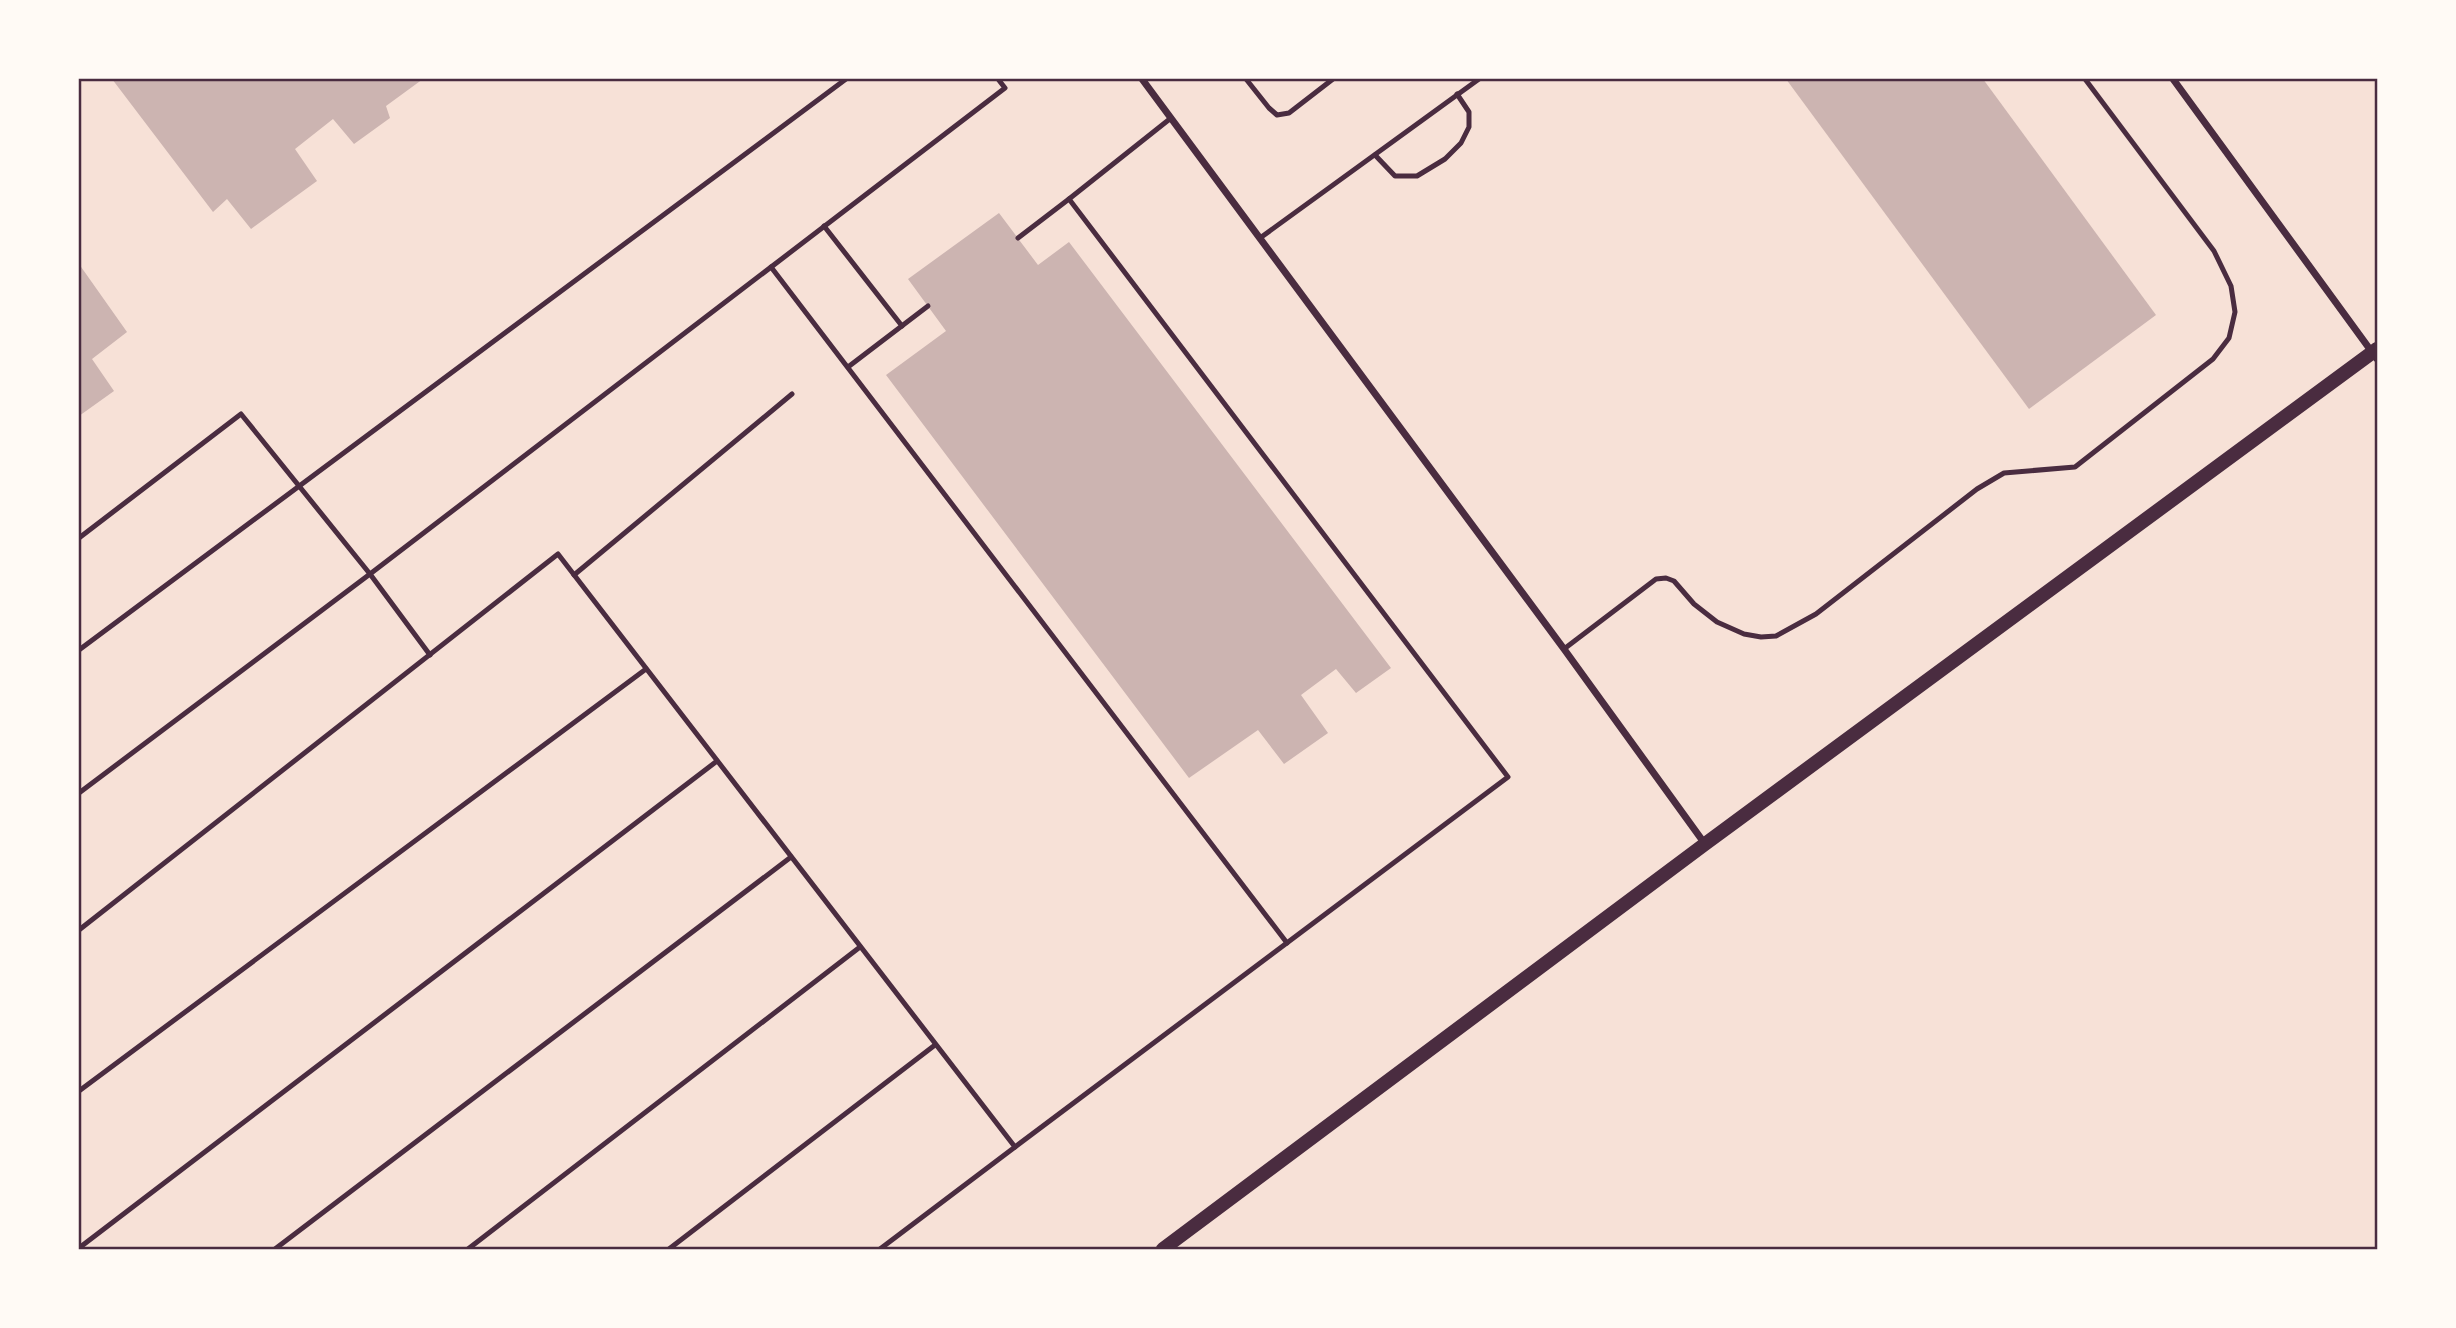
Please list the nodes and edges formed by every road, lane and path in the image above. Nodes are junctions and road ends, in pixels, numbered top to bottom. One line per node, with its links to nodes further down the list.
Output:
1 (846, 79): 22 (lane)
2 (998, 79): 13 (lane)
3 (1142, 79): 10 (street)
4 (1246, 79): 5 (lane)
5 (1333, 79)
6 (1479, 79): 9 (lane)
7 (2085, 79): 26 (lane)
8 (2173, 79): 19 (street)
9 (1457, 94): 11 (lane); 11 (lane)
10 (1171, 118): 12 (lane); 15 (street)
11 (1374, 155): 15 (lane)
12 (1069, 199): 14 (lane); 35 (lane)
13 (824, 226): 16 (lane); 18 (lane)
14 (1017, 238)
15 (1259, 238): 26 (street)
16 (771, 267): 20 (lane); 24 (lane)
17 (928, 306): 18 (lane)
18 (902, 326): 20 (lane)
19 (2376, 354): 32 (main road)
20 (848, 367): 35 (lane)
21 (792, 394): 25 (lane)
22 (300, 487): 23 (lane); 24 (lane); 27 (lane)
23 (79, 538)
24 (370, 574): 28 (lane); 31 (lane)
25 (574, 575): 28 (lane); 29 (lane)
26 (1564, 649): 32 (street)
27 (79, 650)
28 (430, 655): 34 (lane)
29 (646, 669): 30 (lane); 38 (lane)
30 (717, 761): 33 (lane); 40 (lane)
31 (79, 793)
32 (1705, 844): 45 (main road)
33 (791, 857): 36 (lane); 41 (lane)
34 (79, 930)
35 (1287, 943): 39 (lane)
36 (860, 947): 37 (lane); 42 (lane)
37 (935, 1045): 39 (lane); 43 (lane)
38 (79, 1091)
39 (1015, 1147): 44 (lane)
40 (79, 1248)
41 (275, 1249)
42 (468, 1249)
43 (669, 1249)
44 (880, 1249)
45 (1163, 1249)

